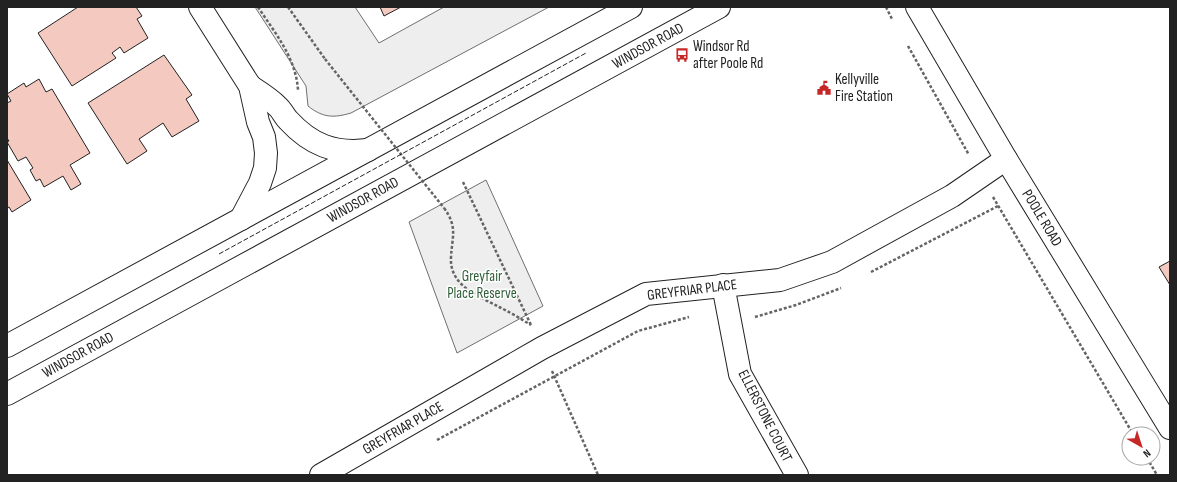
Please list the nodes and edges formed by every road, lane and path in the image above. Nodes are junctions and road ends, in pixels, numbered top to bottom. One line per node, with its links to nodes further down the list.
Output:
1 (200, 7): 11 (street)
2 (258, 7): 10 (path)
3 (288, 7): 23 (path, bridge)
4 (631, 7): 12 (street)
5 (719, 7): 27 (street, WINDSOR ROAD)
6 (886, 7): 8 (path)
7 (917, 7): 13 (street, POOLE ROAD)
8 (893, 20)
9 (905, 41): 14 (path)
10 (298, 77)
11 (250, 86): 12 (street); 17 (street)
12 (368, 150): 17 (street)
13 (1006, 159): 14 (street, GREYFRIAR PLACE); 28 (street, POOLE ROAD)
14 (981, 176): 16 (path); 19 (street, GREYFRIAR PLACE)
15 (463, 182): 23 (path)
16 (998, 206): 18 (path); 29 (path)
17 (241, 220): 24 (street)
18 (867, 274)
19 (723, 285): 22 (street, ELLERSTONE COURT); 25 (street, GREYFRIAR PLACE)
20 (846, 285): 22 (path)
21 (691, 316): 26 (path)
22 (730, 317): 34 (street, ELLERSTONE COURT)
23 (532, 326): 25 (path)
24 (7, 346)
25 (542, 348): 26 (path); 32 (street, GREYFRIAR PLACE)
26 (555, 377): 30 (path); 33 (path)
27 (7, 394)
28 (1169, 424)
29 (1128, 426)
30 (435, 441)
31 (1152, 466): 35 (path)
32 (322, 475)
33 (598, 475)
34 (797, 475)
35 (1157, 475)

